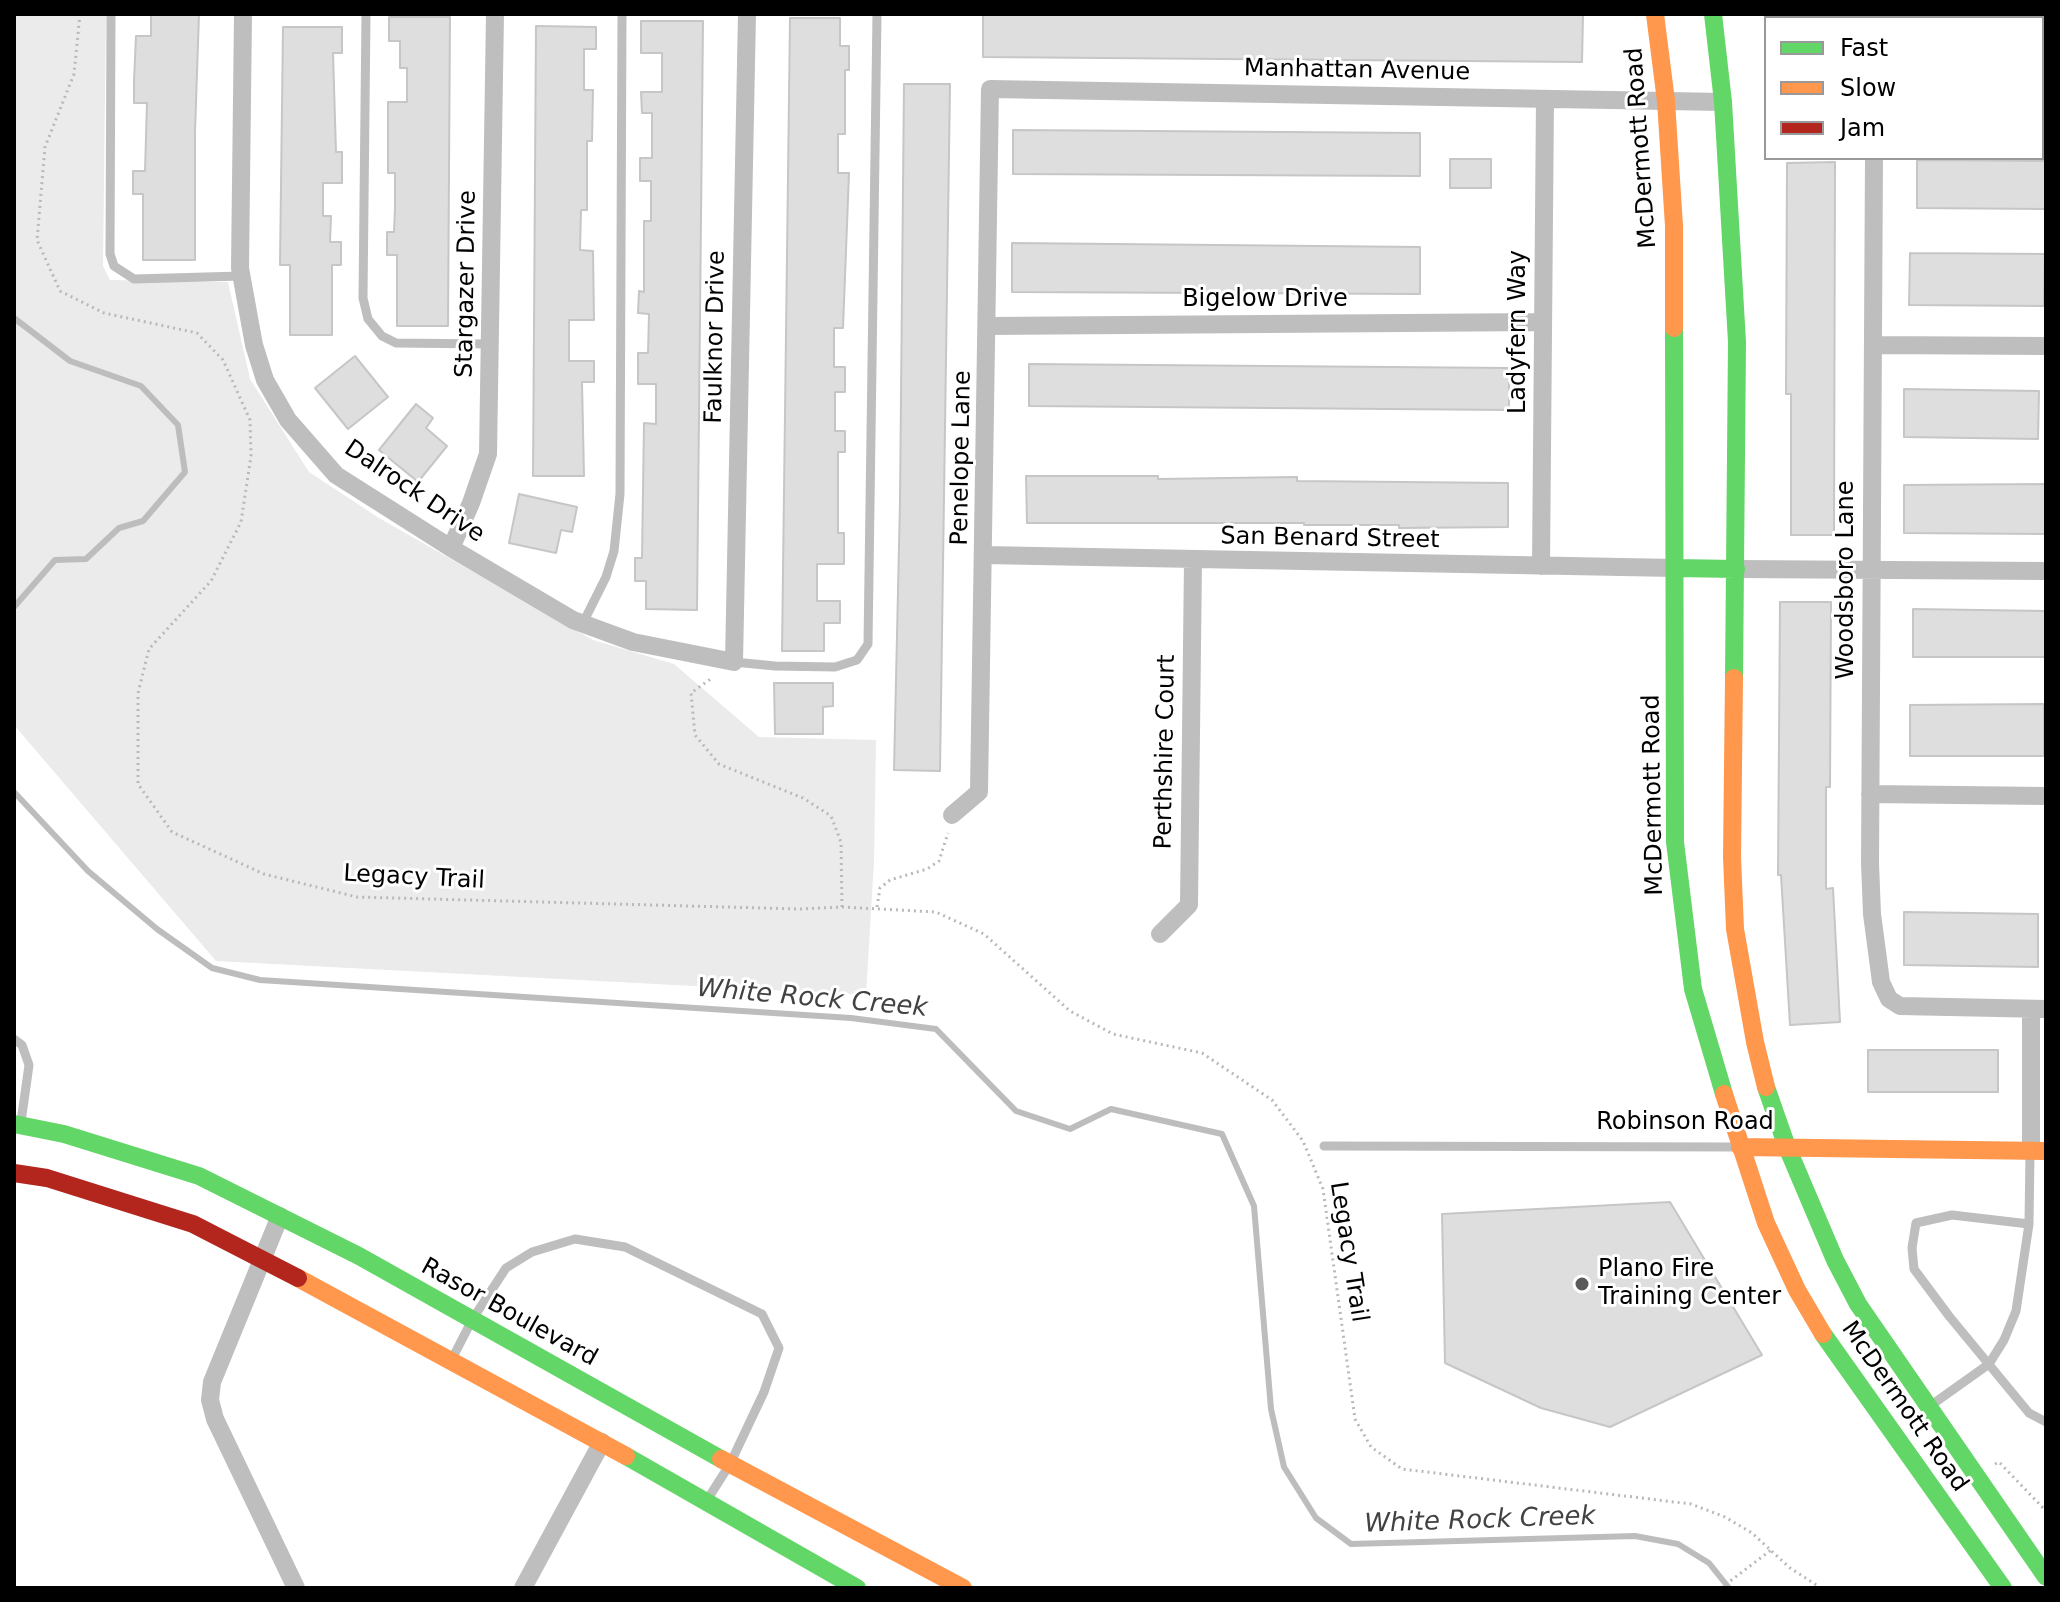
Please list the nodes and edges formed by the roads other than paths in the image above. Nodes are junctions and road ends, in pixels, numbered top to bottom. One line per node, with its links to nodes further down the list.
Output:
1 (111, 14): 15 (lane)
2 (243, 14): 15 (street, Dalrock Drive)
3 (366, 14): 18 (lane)
4 (495, 14): 18 (street, Stargazer Drive)
5 (622, 14): 29 (lane)
6 (747, 14): 30 (street, Faulknor Drive)
7 (877, 14): 30 (lane)
8 (1655, 14): 12 (main road, McDermott Road)
9 (1713, 14): 13 (main road, McDermott Road)
10 (990, 89): 11 (street, Manhattan Avenue); 17 (street, Penelope Lane)
11 (1545, 99): 12 (street, Manhattan Avenue); 16 (street, Ladyfern Way)
12 (1666, 101): 13 (street, Manhattan Avenue); 25 (main road, McDermott Road)
13 (1723, 102): 26 (main road, McDermott Road)
14 (1874, 160): 19 (street, Woodsboro Lane)
15 (241, 276): 21 (street, Dalrock Drive)
16 (1543, 322): 17 (street, Bigelow Drive); 24 (street, Ladyfern Way)
17 (987, 326): 22 (street, Penelope Lane)
18 (490, 344): 21 (street, Stargazer Drive)
19 (1873, 345): 20 (street); 27 (street, Woodsboro Lane)
20 (2046, 346)
21 (451, 548): 29 (street, Dalrock Drive)
22 (984, 555): 23 (street, San Benard Street); 33 (street, Penelope Lane)
23 (1193, 560): 24 (street, San Benard Street); 34 (street, Perthshire Court)
24 (1541, 566): 25 (street, San Benard Street)
25 (1675, 568): 26 (main road); 39 (main road, McDermott Road)
26 (1736, 569): 27 (street); 40 (main road, McDermott Road)
27 (1871, 570): 28 (street); 31 (street, Woodsboro Lane)
28 (2046, 571)
29 (583, 623): 30 (street, Dalrock Drive)
30 (734, 662)
31 (1870, 794): 32 (street); 35 (street, Woodsboro Lane)
32 (2046, 796)
33 (952, 815)
34 (1160, 934)
35 (2039, 1009): 41 (street)
36 (14, 1039): 37 (lane)
37 (17, 1125): 43 (main road, Rasor Boulevard)
38 (1324, 1146): 39 (lane, Robinson Road)
39 (1740, 1147): 40 (main road, Robinson Road); 59 (main road, McDermott Road)
40 (1787, 1147): 41 (main road, Robinson Road); 49 (main road, McDermott Road)
41 (2038, 1150): 44 (lane)
42 (14, 1173): 45 (main road)
43 (280, 1216): 45 (street); 46 (main road, Rasor Boulevard)
44 (2029, 1224): 48 (lane); 48 (lane)
45 (261, 1259): 47 (main road); 55 (street)
46 (472, 1320): 47 (lane); 52 (main road, Rasor Boulevard); 52 (lane)
47 (452, 1360): 51 (main road)
48 (1989, 1364): 49 (lane); 50 (lane)
49 (1928, 1408): 54 (main road, McDermott Road)
50 (2046, 1422)
51 (602, 1442): 53 (main road); 56 (street)
52 (730, 1464): 53 (lane); 58 (main road, Rasor Boulevard)
53 (707, 1500): 57 (main road)
54 (2046, 1577)
55 (296, 1588)
56 (523, 1588)
57 (857, 1588)
58 (963, 1588)
59 (2003, 1588)

